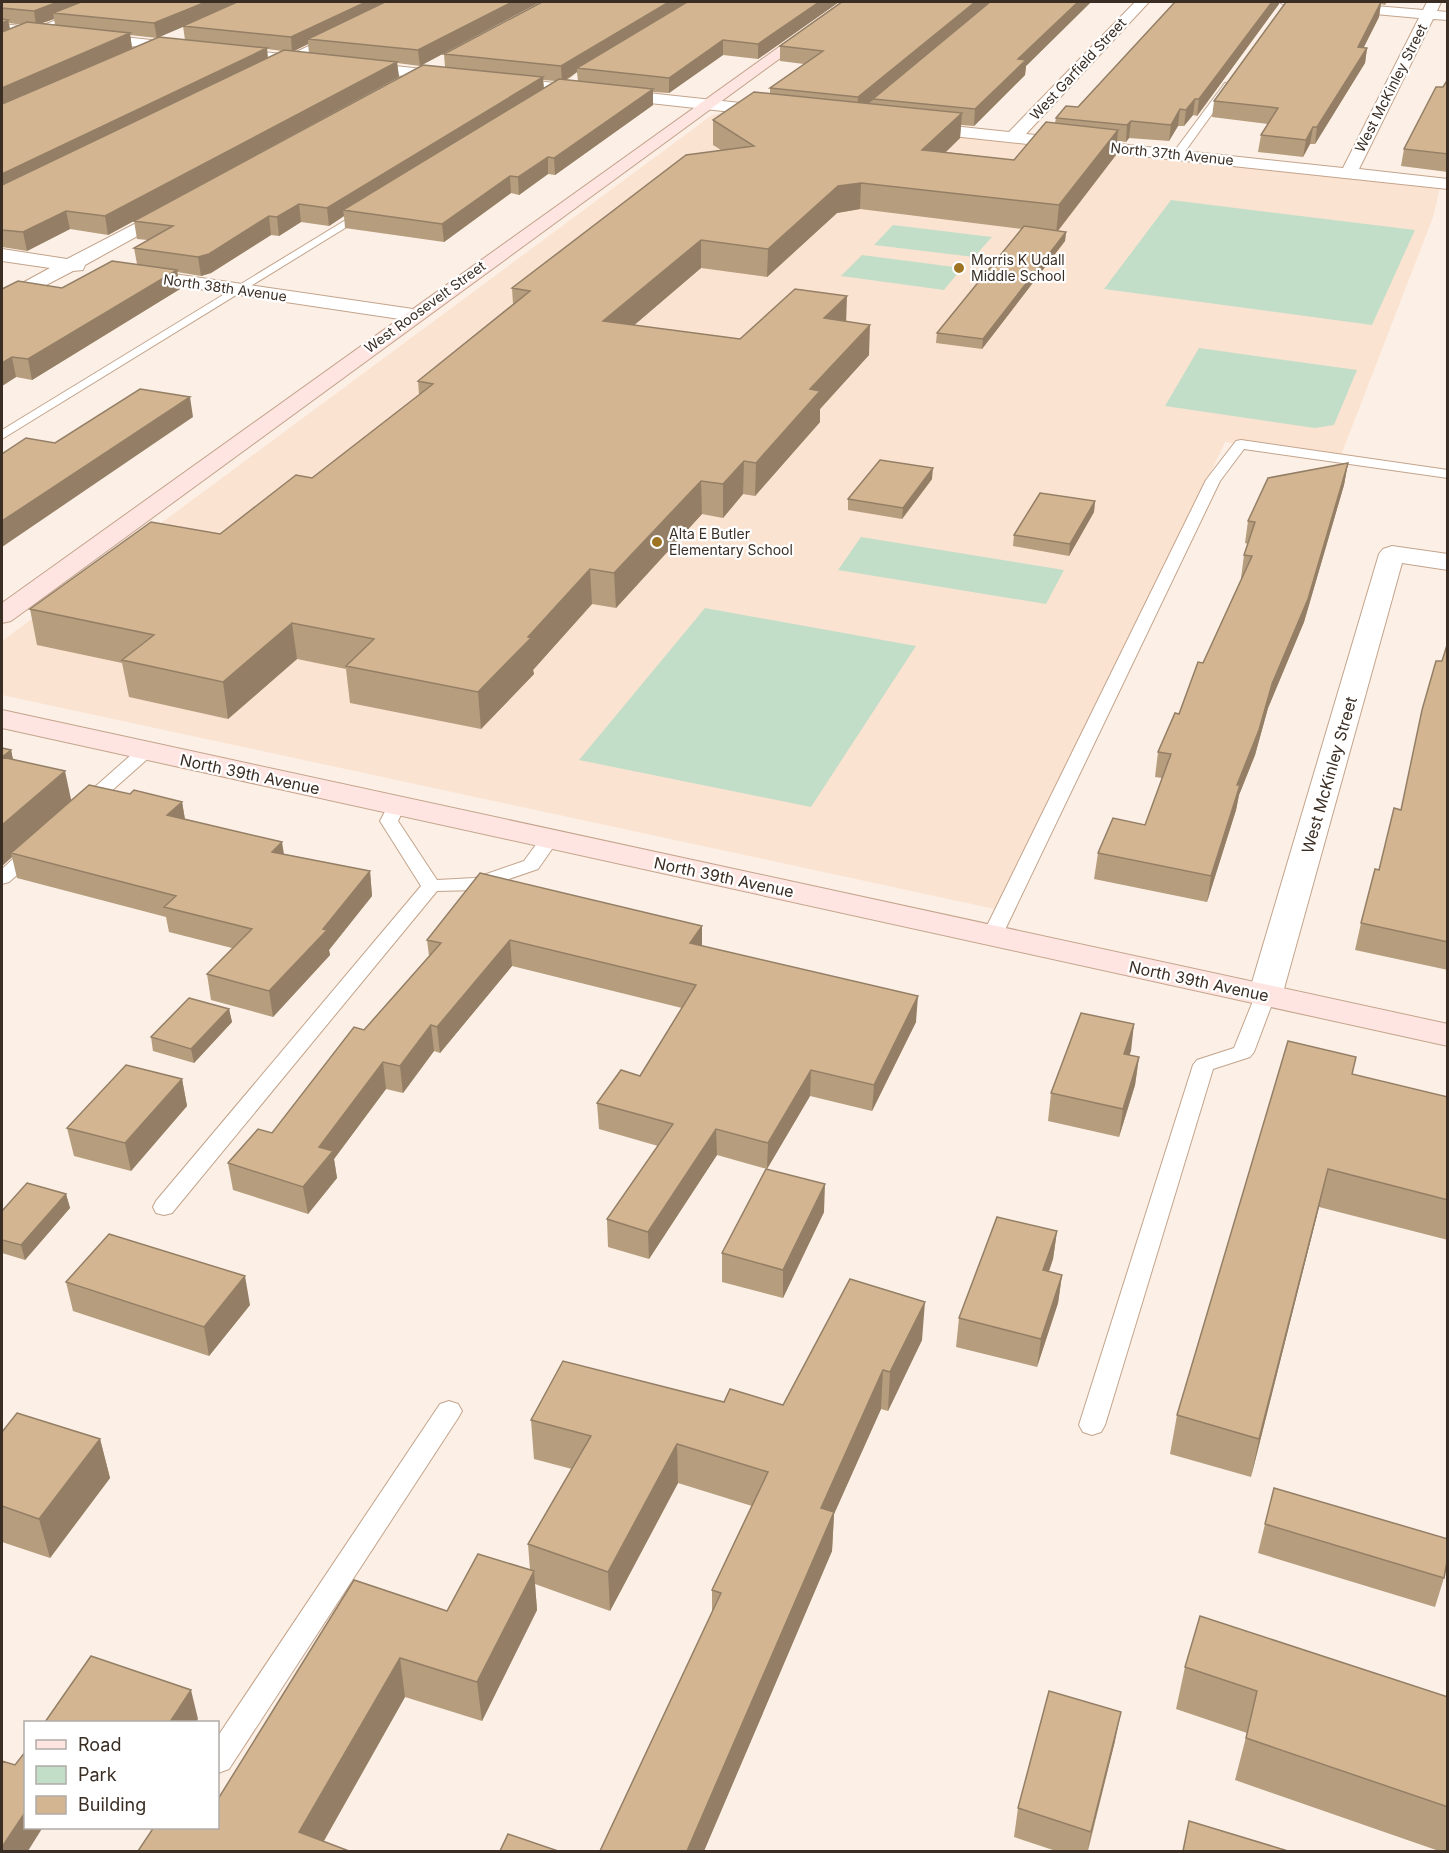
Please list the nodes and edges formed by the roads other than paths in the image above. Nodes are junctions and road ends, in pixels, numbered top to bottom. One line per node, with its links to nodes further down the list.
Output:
1 (109, 2): 11 (lane)
2 (850, 2): 24 (street, West Roosevelt Street)
3 (1142, 2): 27 (street, West Garfield Street)
4 (1287, 2): 5 (street); 6 (lane)
5 (1431, 8): 7 (street); 29 (street, West McKinley Street)
6 (1278, 15)
7 (1448, 16)
8 (2, 27): 11 (street)
9 (191, 30): 13 (street)
10 (348, 30): 15 (lane)
11 (34, 31): 12 (lane); 13 (street)
12 (2, 44)
13 (158, 44): 14 (street); 15 (street)
14 (127, 58)
15 (287, 58): 17 (lane); 18 (street)
16 (448, 58): 18 (street)
17 (266, 68)
18 (421, 73): 21 (street); 22 (street)
19 (579, 78): 22 (lane)
20 (1233, 78): 28 (lane)
21 (397, 86)
22 (562, 88): 23 (lane); 24 (street)
23 (543, 100)
24 (710, 104): 25 (street); 37 (street, West Roosevelt Street)
25 (792, 113)
26 (902, 125): 27 (street, North 37th Avenue)
27 (1014, 137): 28 (street, North 37th Avenue)
28 (1177, 155): 29 (street, North 37th Avenue)
29 (1348, 174): 30 (street, North 37th Avenue)
30 (1448, 184)
31 (187, 201): 34 (street)
32 (379, 202): 35 (lane)
33 (2, 255): 34 (street, North 38th Avenue)
34 (70, 265): 35 (street, North 38th Avenue); 36 (street)
35 (237, 290): 37 (street, North 38th Avenue); 38 (lane)
36 (2, 302)
37 (413, 315): 41 (street, West Roosevelt Street)
38 (2, 435)
39 (1448, 474): 50 (lane)
40 (1448, 562): 51 (street, West McKinley Street)
41 (2, 615)
42 (2, 718): 43 (street, North 39th Avenue)
43 (146, 751): 44 (street, North 39th Avenue); 45 (lane)
44 (396, 806): 46 (street, North 39th Avenue); 49 (lane)
45 (70, 818)
46 (550, 839): 49 (lane); 50 (street, North 39th Avenue)
47 (44, 841): 48 (lane)
48 (2, 878)
49 (431, 886): 53 (lane)
50 (992, 936): 51 (street, North 39th Avenue)
51 (1265, 996): 52 (street, North 39th Avenue); 55 (lane)
52 (1448, 1035)
53 (164, 1207)
54 (449, 1411): 56 (lane)
55 (1092, 1425)
56 (219, 1758)

